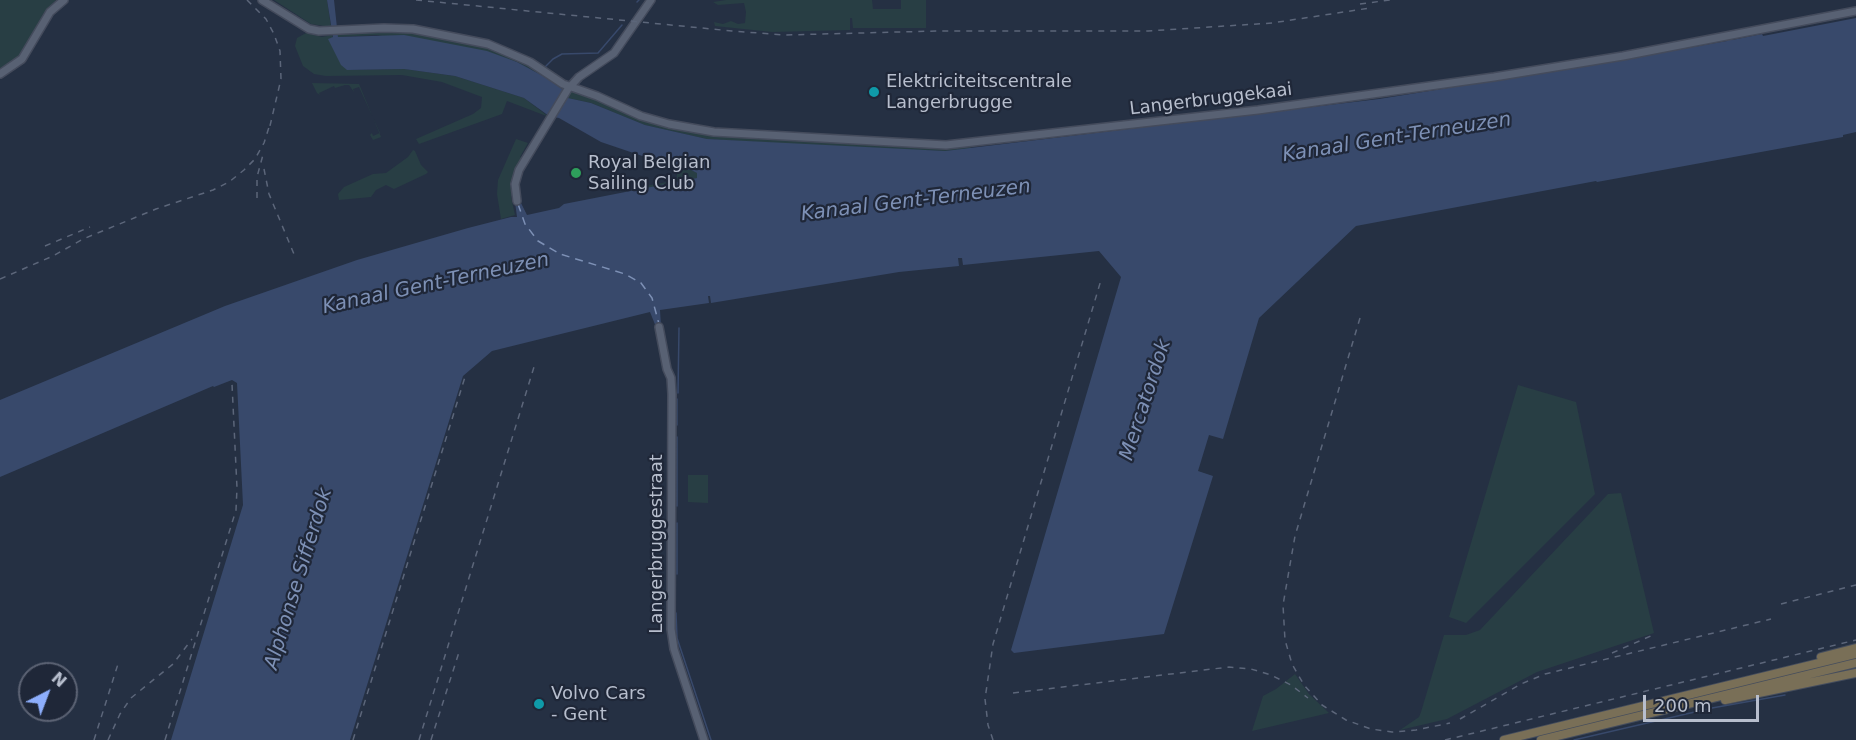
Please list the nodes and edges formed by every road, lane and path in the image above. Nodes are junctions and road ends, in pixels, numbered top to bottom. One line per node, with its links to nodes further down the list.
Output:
1 (64, 0): 5 (main road)
2 (262, 0): 6 (main road, Langerbruggekaai)
3 (651, 0): 6 (main road)
4 (1856, 11): 6 (main road, Langerbruggekaai)
5 (0, 74)
6 (571, 87): 7 (main road)
7 (517, 201)
8 (659, 327): 15 (main road, Langerbruggestraat)
9 (1856, 648): 13 (highway)
10 (1856, 654): 13 (highway)
11 (1856, 665): 14 (highway); 17 (highway)
12 (1856, 673): 14 (highway)
13 (1734, 684): 16 (highway)
14 (1701, 705): 18 (highway)
15 (704, 740)
16 (1504, 740)
17 (1541, 740)
18 (1557, 740)

